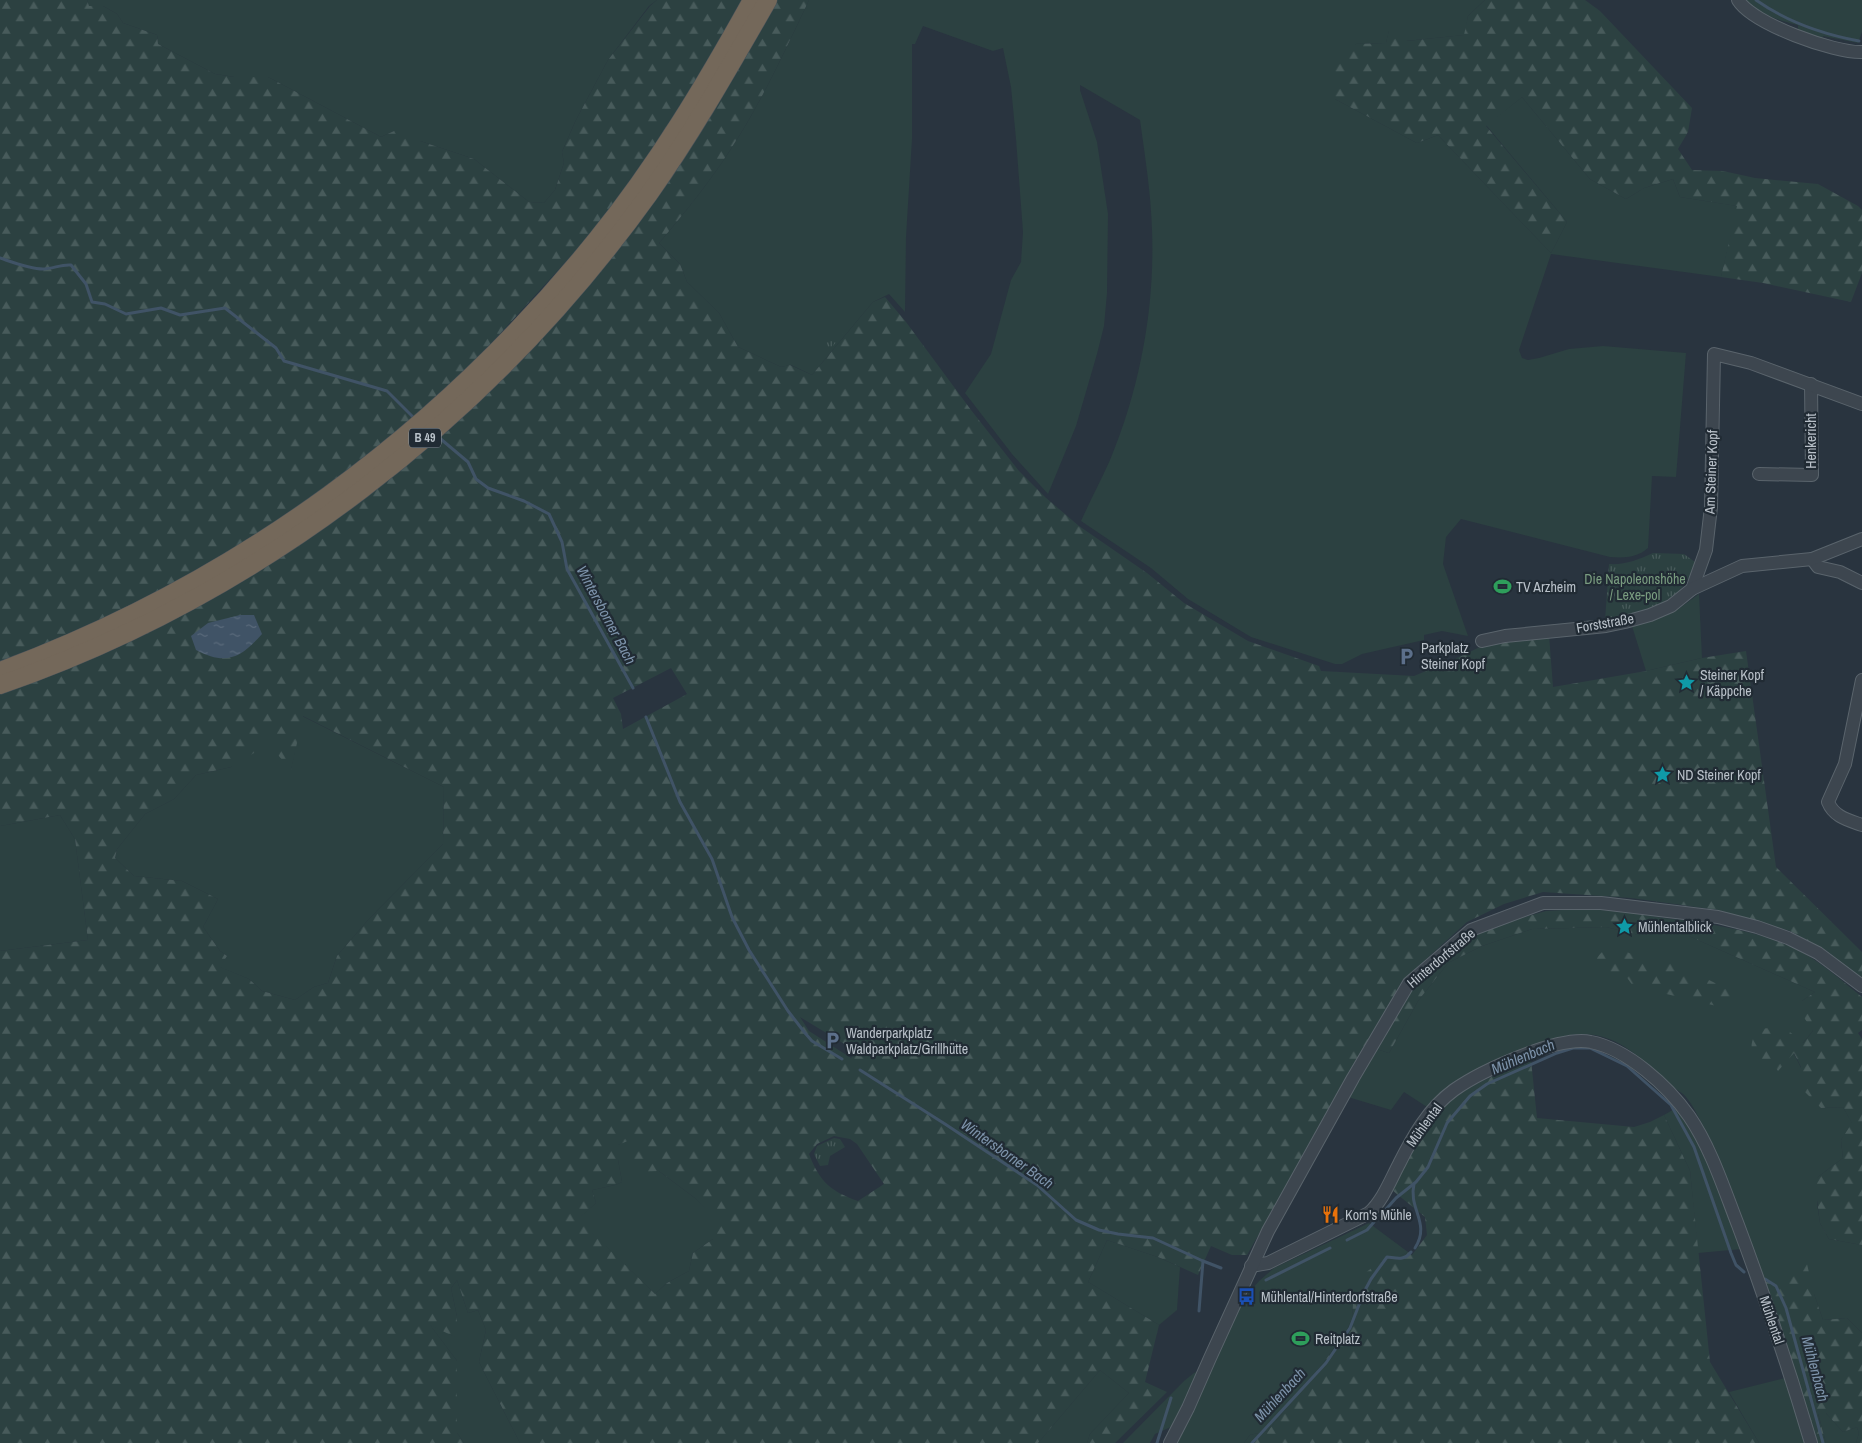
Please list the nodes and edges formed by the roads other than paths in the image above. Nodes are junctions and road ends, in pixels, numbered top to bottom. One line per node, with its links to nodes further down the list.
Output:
1 (752, 0): 5 (highway, B 49)
2 (768, 0): 5 (highway, B 49)
3 (1738, 0): 4 (street)
4 (1862, 52)
5 (569, 284): 10 (highway, B 49)
6 (1811, 384): 7 (street); 8 (street, Henkericht); 13 (street, Am Steiner Kopf)
7 (1862, 404)
8 (1759, 474)
9 (1862, 539): 11 (street, Forststraße)
10 (251, 557): 15 (highway, B 49); 17 (highway, B 49)
11 (1812, 559): 12 (street); 13 (street, Forststraße)
12 (1862, 583)
13 (1692, 589): 14 (street, Forststraße)
14 (1482, 641)
15 (0, 671)
16 (1862, 680): 18 (street)
17 (0, 685)
18 (1862, 826)
19 (1862, 986): 20 (street, Hinterdorfstraße)
20 (1251, 1266): 21 (street); 22 (street, Mühlental)
21 (1170, 1443)
22 (1810, 1443)

